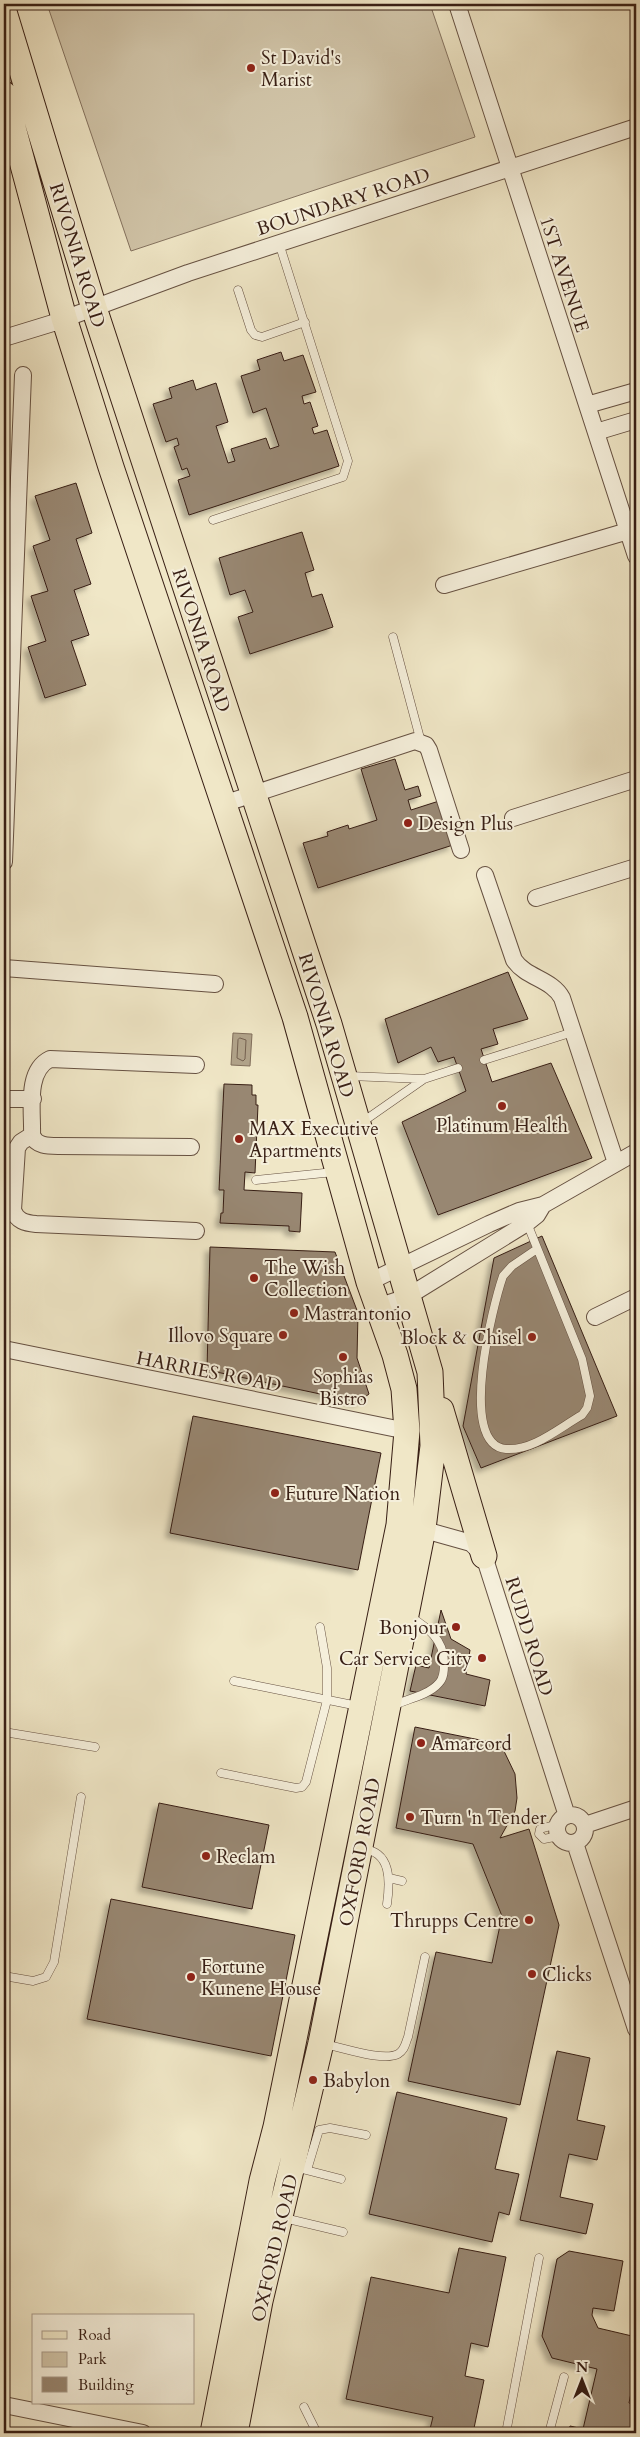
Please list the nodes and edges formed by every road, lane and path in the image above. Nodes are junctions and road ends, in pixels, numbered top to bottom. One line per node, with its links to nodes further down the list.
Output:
1 (457, 4): 5 (street, 1ST AVENUE)
2 (4, 12): 8 (main road, RIVONIA ROAD)
3 (4, 94): 9 (main road, RIVONIA ROAD)
4 (636, 127): 5 (street, BOUNDARY ROAD)
5 (510, 168): 6 (street, BOUNDARY ROAD); 14 (street, 1ST AVENUE)
6 (279, 243): 8 (street, BOUNDARY ROAD); 10 (lane)
7 (238, 290): 10 (lane)
8 (94, 308): 9 (street, BOUNDARY ROAD); 24 (main road, RIVONIA ROAD)
9 (64, 318): 11 (street, BOUNDARY ROAD); 25 (main road, RIVONIA ROAD)
10 (305, 322): 17 (lane)
11 (4, 338)
12 (22, 375): 28 (street)
13 (636, 391): 14 (street)
14 (587, 405): 16 (street, 1ST AVENUE)
15 (636, 420): 16 (street)
16 (596, 432): 18 (street, 1ST AVENUE)
17 (213, 520)
18 (628, 531): 19 (street, 1ST AVENUE); 20 (street)
19 (636, 556)
20 (444, 585)
21 (394, 636): 22 (lane)
22 (421, 742): 24 (street); 27 (street)
23 (636, 779): 26 (street)
24 (252, 794): 25 (street); 38 (main road, RIVONIA ROAD)
25 (224, 804): 47 (main road, RIVONIA ROAD)
26 (513, 818)
27 (461, 850)
28 (4, 862)
29 (636, 867): 31 (street)
30 (485, 875): 34 (street)
31 (536, 898)
32 (4, 968): 33 (street)
33 (215, 984)
34 (573, 1032): 35 (lane); 46 (street)
35 (484, 1060)
36 (196, 1065): 41 (street)
37 (458, 1068): 39 (lane)
38 (343, 1076): 39 (lane); 42 (main road, RIVONIA ROAD)
39 (424, 1079): 42 (lane)
40 (4, 1099): 41 (street)
41 (33, 1099): 43 (street)
42 (358, 1126): 53 (main road, RIVONIA ROAD)
43 (32, 1135): 44 (street); 51 (street)
44 (192, 1147)
45 (636, 1152): 46 (street)
46 (616, 1163): 49 (street)
47 (338, 1172): 48 (lane); 54 (main road, RIVONIA ROAD)
48 (256, 1180)
49 (543, 1206): 50 (street); 53 (street)
50 (527, 1223): 52 (lane); 55 (street)
51 (196, 1231)
52 (538, 1249): 52 (lane)
53 (399, 1269): 54 (street); 55 (main road, OXFORD ROAD)
54 (369, 1282): 57 (main road, OXFORD ROAD)
55 (407, 1297): 57 (street); 60 (main road, OXFORD ROAD)
56 (636, 1297): 58 (street)
57 (378, 1307): 61 (main road, OXFORD ROAD)
58 (595, 1317)
59 (4, 1349): 61 (street, HARRIES ROAD)
60 (430, 1372): 62 (main road, OXFORD ROAD); 63 (main road)
61 (407, 1431): 62 (main road, OXFORD ROAD)
62 (411, 1527): 63 (street); 64 (main road, OXFORD ROAD); 68 (main road, OXFORD ROAD)
63 (484, 1556): 75 (street, RUDD ROAD)
64 (406, 1614): 69 (main road, OXFORD ROAD); 69 (lane)
65 (320, 1626): 67 (lane)
66 (234, 1681): 67 (lane)
67 (327, 1700): 68 (lane); 72 (lane)
68 (362, 1707): 78 (main road, OXFORD ROAD)
69 (387, 1708): 78 (main road, OXFORD ROAD)
70 (4, 1732): 71 (lane)
71 (95, 1747)
72 (221, 1773)
73 (81, 1797): 83 (lane)
74 (636, 1808): 76 (street)
75 (561, 1825): 76 (street); 77 (street)
76 (585, 1825): 77 (street)
77 (575, 1843): 84 (street)
78 (346, 1847): 79 (lane); 85 (main road, OXFORD ROAD); 96 (main road, OXFORD ROAD)
79 (389, 1878): 80 (lane); 81 (lane)
80 (402, 1880)
81 (387, 1904)
82 (425, 1957): 85 (lane)
83 (4, 1976)
84 (636, 2029)
85 (321, 2043): 87 (main road, OXFORD ROAD)
86 (366, 2135): 87 (lane)
87 (300, 2168): 88 (lane); 89 (main road, OXFORD ROAD)
88 (341, 2179)
89 (280, 2217): 90 (lane); 97 (main road, OXFORD ROAD)
90 (343, 2232)
91 (539, 2258): 99 (lane)
92 (564, 2377): 100 (lane)
93 (4, 2405): 95 (street)
94 (304, 2407): 98 (lane)
95 (144, 2433)
96 (213, 2433)
97 (236, 2433)
98 (314, 2433)
99 (506, 2433)
100 (549, 2433)

